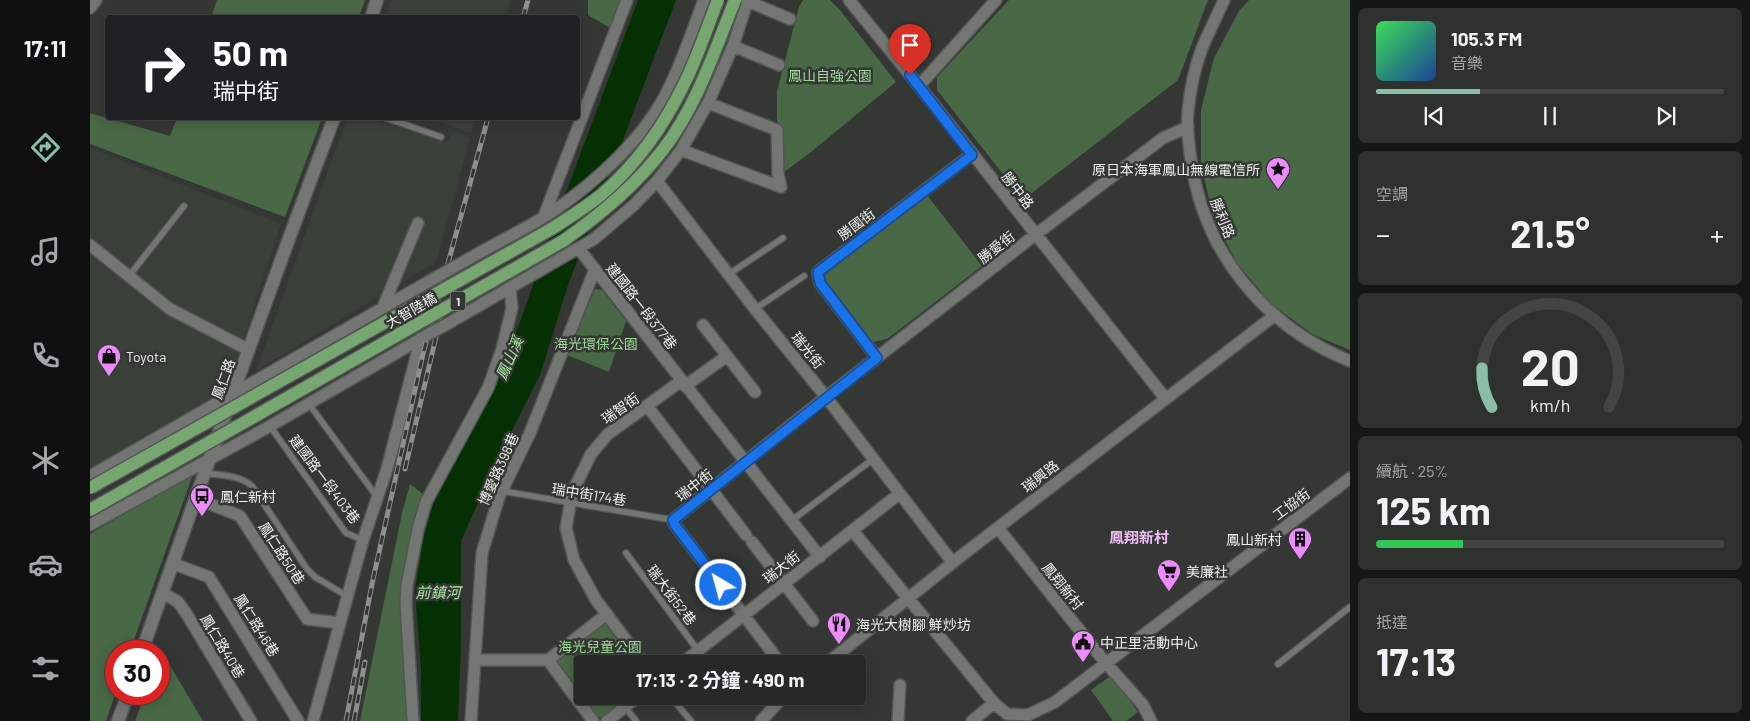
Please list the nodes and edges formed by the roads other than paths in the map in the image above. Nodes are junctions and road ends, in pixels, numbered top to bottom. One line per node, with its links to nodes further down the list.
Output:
1 (96, 0): 10 (street)
2 (377, 0): 11 (street)
3 (627, 0): 25 (street)
4 (704, 0): 25 (street)
5 (718, 0): 59 (main road, 大智陸橋 / 1, bridge)
6 (743, 0): 12 (street); 13 (street); 66 (main road, 大智陸橋 / 1, bridge)
7 (849, 0): 15 (street, 勝中路)
8 (996, 0): 15 (street)
9 (1224, 0): 19 (street, 勝利路)
10 (90, 8)
11 (372, 15)
12 (790, 19)
13 (733, 46): 14 (street); 16 (street)
14 (779, 65)
15 (919, 86): 22 (street, 勝中路)
16 (708, 103): 21 (street); 21 (street)
17 (333, 120): 41 (street, 鳳仁路)
18 (392, 120): 20 (lane)
19 (1188, 126): 27 (street, 勝愛街); 38 (street, 勝利路)
20 (441, 137)
21 (681, 150): 23 (street)
22 (972, 155): 27 (street, 勝中路); 43 (street, 勝國街)
23 (657, 181): 30 (street); 32 (street, 瑞光街)
24 (184, 206): 33 (lane)
25 (549, 213): 36 (street, bridge)
26 (418, 223): 36 (street)
27 (1035, 235): 43 (street, 勝愛街); 49 (street, 勝中路)
28 (783, 238): 32 (lane)
29 (90, 245): 33 (street)
30 (576, 250): 31 (street, 建國路一段377巷); 35 (street)
31 (595, 269): 45 (street, 建國路一段377巷); 61 (street, 博愛路398巷)
32 (729, 274): 37 (street, 瑞光街)
33 (129, 276): 41 (street)
34 (804, 276): 37 (lane)
35 (514, 286): 40 (street, bridge); 108 (street)
36 (383, 307): 47 (street)
37 (755, 309): 48 (street, 瑞光街)
38 (1275, 315): 44 (street, 勝利路); 49 (street, 瑞興路)
39 (703, 325): 42 (street)
40 (423, 337): 50 (street); 63 (street)
41 (249, 350): 47 (street, 鳳仁路)
42 (727, 356): 45 (street, 瑞智街); 46 (street)
43 (877, 358): 48 (street, 勝愛街)
44 (1350, 362)
45 (683, 383): 51 (street, 瑞智街); 55 (street)
46 (755, 392)
47 (233, 394): 53 (street, 鳳仁路); 57 (street)
48 (826, 397): 54 (street, 瑞光街); 55 (street, 瑞中街)
49 (1164, 398): 70 (street, 瑞興路)
50 (309, 404): 52 (street); 63 (lane)
51 (648, 407): 60 (street); 65 (street, 瑞智街)
52 (270, 426): 53 (street); 72 (lane, 建國路一段403巷)
53 (209, 459): 56 (street, 鳳仁路); 69 (street)
54 (873, 459): 62 (street, 瑞光街); 68 (lane)
55 (745, 463): 60 (street, 瑞中街); 68 (street)
56 (204, 473): 64 (street, 鳳仁路); 79 (lane)
57 (90, 476)
58 (1350, 478): 95 (street, 工協街)
59 (90, 488)
60 (712, 490): 67 (street, 瑞中街); 77 (street)
61 (502, 491): 65 (lane, 瑞中街174巷); 93 (street, 博愛路398巷)
62 (900, 494): 71 (street, 瑞大街); 75 (street, 瑞光街)
63 (378, 497): 72 (street)
64 (195, 498): 76 (street, 鳳仁路); 85 (street, 鳳仁路50巷)
65 (570, 504): 67 (lane, 瑞中街174巷); 82 (street, 瑞智街)
66 (90, 510)
67 (673, 520): 83 (street, 瑞中街)
68 (791, 521): 74 (street)
69 (90, 526)
70 (998, 528): 75 (street, 瑞興路); 95 (street, 鳳翔新村)
71 (853, 531): 74 (street, 瑞大街); 80 (street)
72 (363, 540): 79 (street)
73 (626, 553): 87 (lane, 瑞大街52巷)
74 (820, 557): 77 (street, 瑞大街)
75 (953, 563): 80 (street, 瑞興路)
76 (174, 564): 78 (street, 鳳仁路); 106 (street, 鳳仁路46巷)
77 (784, 584): 83 (street, 瑞大街); 84 (street)
78 (162, 593): 86 (street, 鳳仁路); 105 (street, 鳳仁路40巷)
79 (347, 596): 85 (street)
80 (908, 600): 92 (street, 瑞興路); 98 (street)
81 (1350, 607): 96 (lane)
82 (607, 614): 88 (street, 瑞智街); 94 (street)
83 (744, 616): 87 (street, 瑞大街); 91 (street, 瑞中街)
84 (813, 621)
85 (340, 623): 107 (street)
86 (146, 640)
87 (698, 651): 89 (street, 瑞大街); 90 (lane, 瑞大街52巷)
88 (637, 655)
89 (693, 655)
90 (701, 655)
91 (774, 655)
92 (838, 655)
93 (476, 660): 94 (street); 109 (street, 博愛路398巷)
94 (548, 660): 110 (street)
95 (1106, 662): 98 (street, 工協街); 117 (street, 鳳翔新村)
96 (1278, 664)
97 (900, 685): 115 (street)
98 (994, 703): 116 (street)
99 (124, 705): 104 (street)
100 (628, 705): 103 (street)
101 (678, 705): 113 (lane)
102 (776, 705): 114 (street)
103 (625, 707): 111 (street); 112 (lane)
104 (118, 721)
105 (251, 721)
106 (298, 721)
107 (313, 721)
108 (413, 721)
109 (472, 721)
110 (593, 721)
111 (607, 721)
112 (636, 721)
113 (691, 721)
114 (761, 721)
115 (898, 721)
116 (972, 721)
117 (1151, 721)

